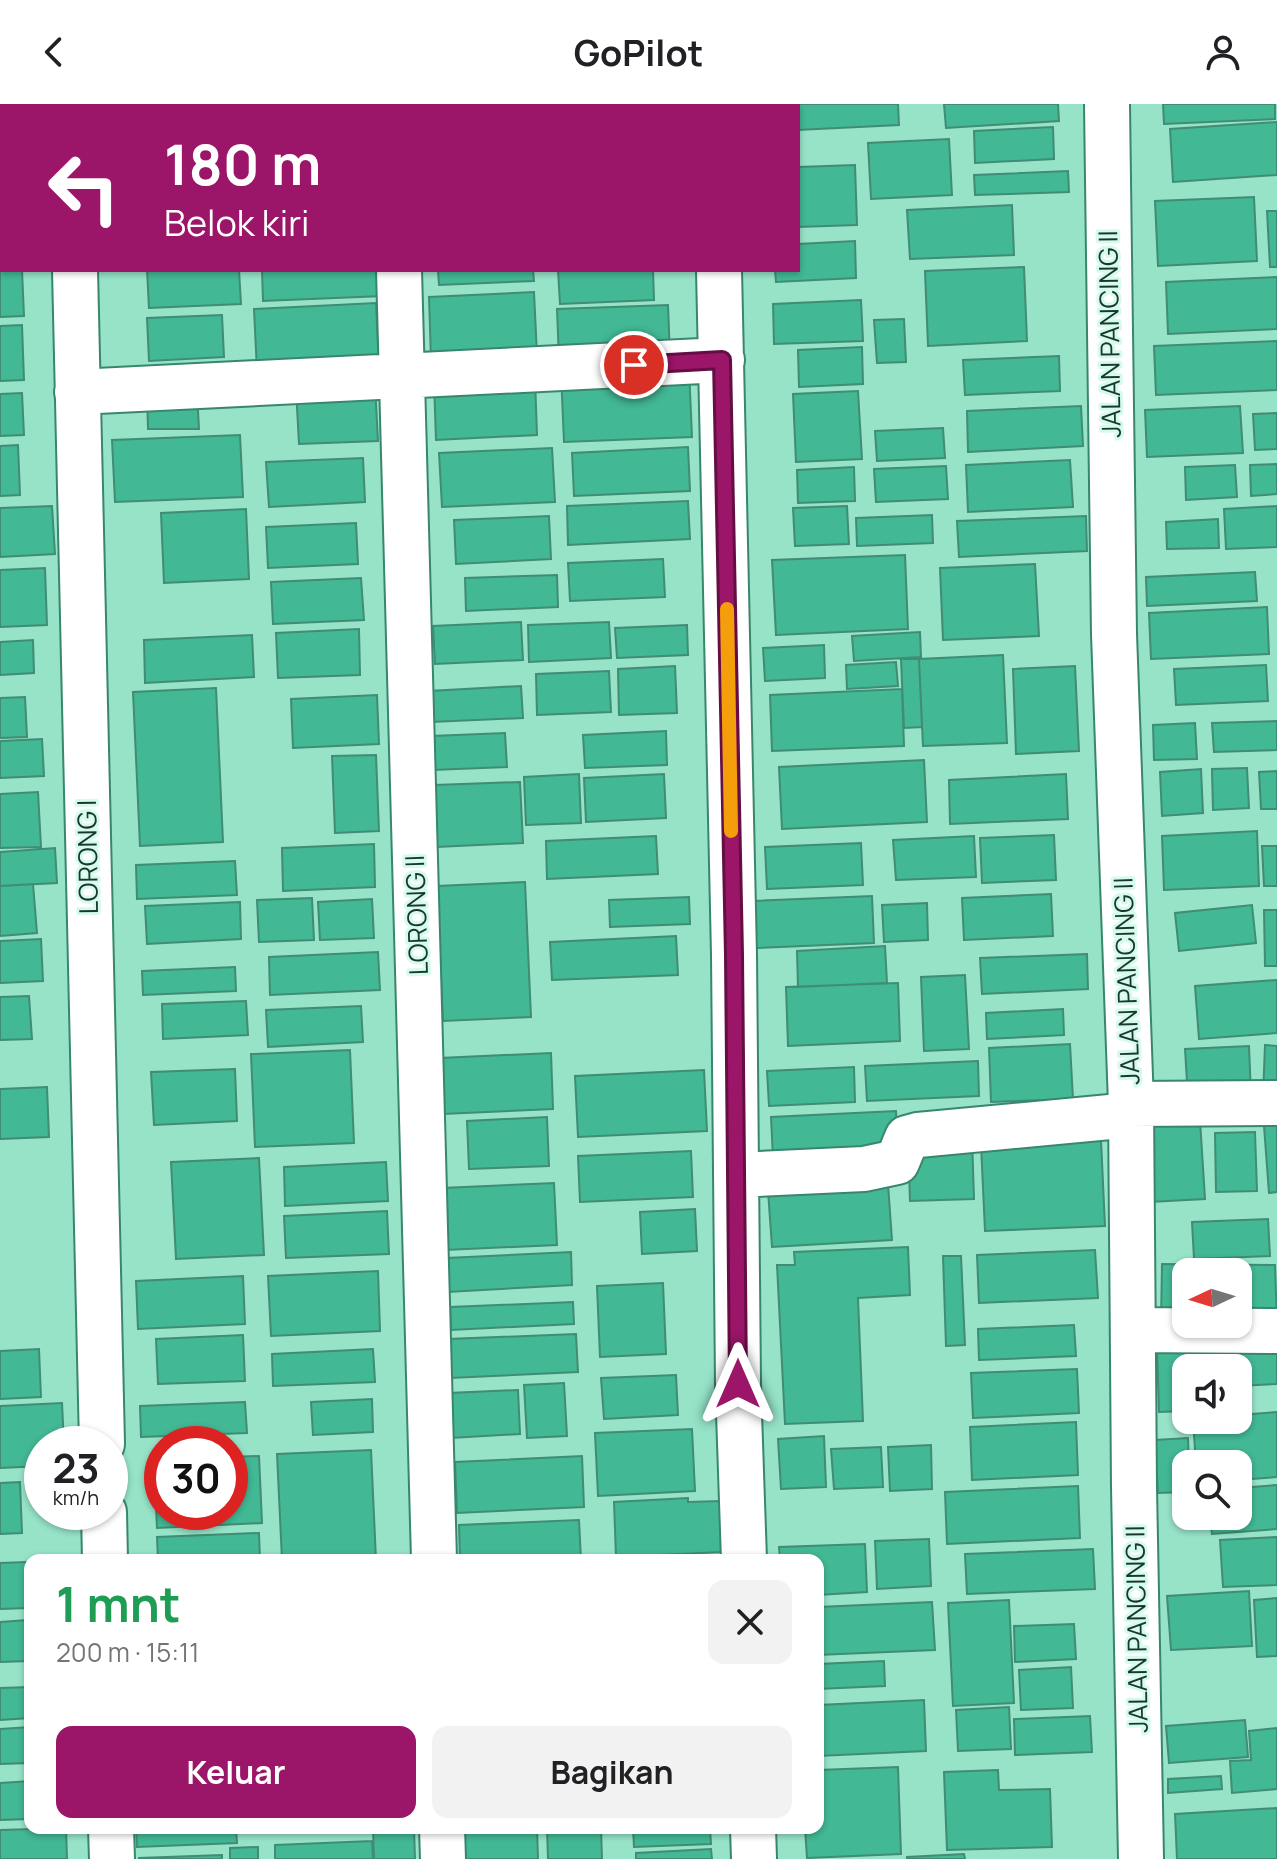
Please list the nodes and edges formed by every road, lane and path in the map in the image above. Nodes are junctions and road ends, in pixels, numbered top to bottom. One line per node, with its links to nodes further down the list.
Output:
1 (1107, 104): 9 (street, JALAN PANCING II)
2 (75, 272): 7 (street, LORONG I)
3 (399, 272): 6 (street, LORONG II)
4 (719, 272): 5 (street)
5 (722, 360): 6 (street); 10 (street)
6 (402, 376): 7 (street); 16 (street, LORONG II)
7 (77, 392): 13 (street, LORONG I)
8 (1277, 1103): 9 (street)
9 (1131, 1110): 10 (street); 11 (street, JALAN PANCING II)
10 (736, 1175): 17 (street)
11 (1133, 1330): 12 (street); 24 (street, JALAN PANCING II)
12 (1277, 1331)
13 (102, 1426)
14 (104, 1530): 15 (street)
15 (105, 1554)
16 (434, 1554)
17 (744, 1554)
18 (111, 1834): 21 (street)
19 (442, 1834): 22 (street)
20 (753, 1834): 23 (street)
21 (112, 1859)
22 (443, 1859)
23 (754, 1859)
24 (1141, 1859)

